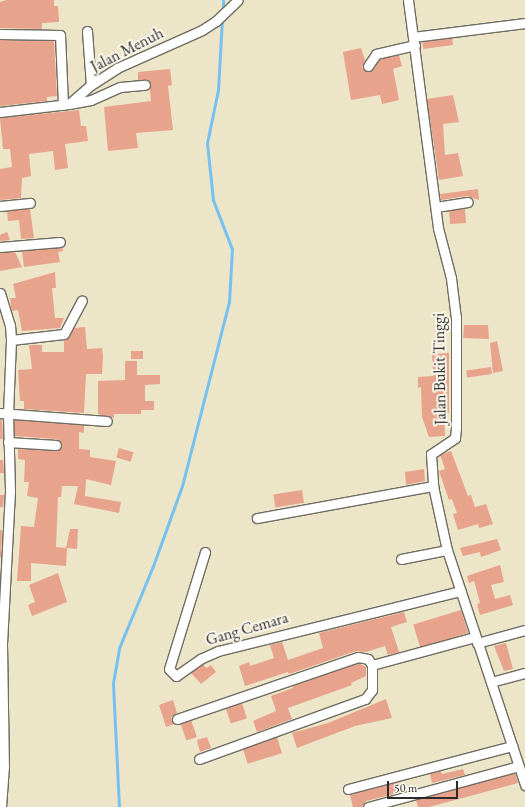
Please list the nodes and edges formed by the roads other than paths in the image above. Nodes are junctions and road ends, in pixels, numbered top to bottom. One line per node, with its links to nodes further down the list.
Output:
1 (238, 0): 8 (street, Jalan Menuh)
2 (408, 0): 6 (street, Jalan Bukit Tinggi)
3 (525, 23): 6 (street)
4 (87, 32): 8 (street)
5 (0, 34): 10 (street)
6 (414, 41): 7 (street); 15 (street, Jalan Bukit Tinggi)
7 (368, 66)
8 (91, 84): 10 (street, Jalan Menuh)
9 (145, 85): 10 (street)
10 (66, 105): 11 (street)
11 (0, 112)
12 (468, 202): 15 (street)
13 (30, 203): 14 (street)
14 (0, 206)
15 (436, 208): 25 (street, Jalan Bukit Tinggi)
16 (60, 242): 17 (street)
17 (0, 247)
18 (0, 293): 20 (street)
19 (82, 300): 20 (street)
20 (11, 340): 21 (street)
21 (4, 413): 22 (street); 23 (street)
22 (107, 421)
23 (8, 442): 24 (street); 27 (street)
24 (56, 445)
25 (433, 486): 28 (street); 29 (street, Jalan Bukit Tinggi)
26 (0, 491): 27 (street)
27 (10, 491): 32 (street)
28 (257, 518)
29 (447, 550): 31 (street); 33 (street, Jalan Bukit Tinggi)
30 (205, 552): 33 (street, Gang Cemara)
31 (401, 559)
32 (3, 562): 39 (street)
33 (461, 591): 35 (street, Jalan Bukit Tinggi)
34 (525, 630): 35 (street)
35 (476, 640): 36 (street); 38 (street, Jalan Bukit Tinggi)
36 (372, 665): 40 (street); 42 (street)
37 (525, 672): 38 (street)
38 (491, 682): 41 (street, Jalan Bukit Tinggi)
39 (1, 694): 46 (street)
40 (177, 719)
41 (512, 746): 43 (street, Jalan Bukit Tinggi); 45 (street)
42 (198, 759)
43 (519, 766): 44 (street, Jalan Bukit Tinggi); 47 (street)
44 (525, 785)
45 (348, 789)
46 (1, 805)
47 (368, 807)

